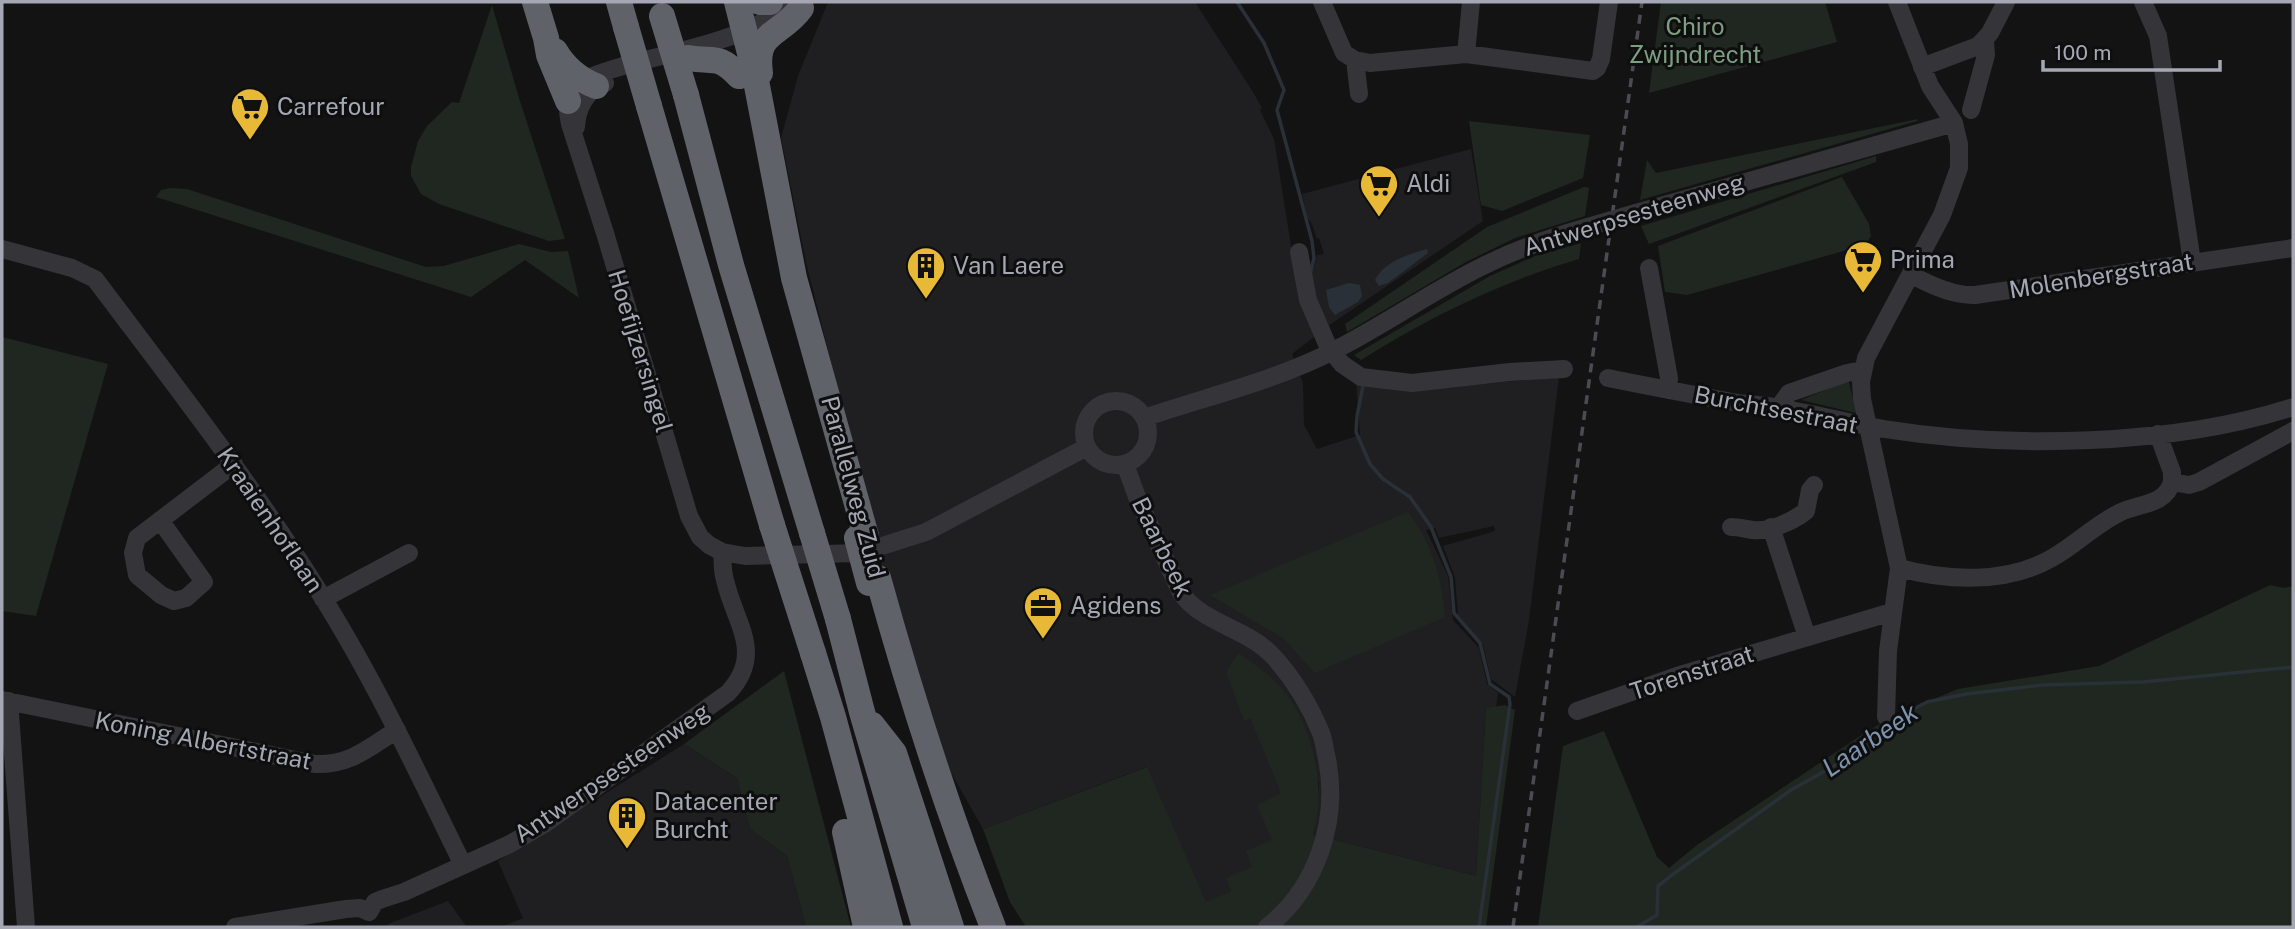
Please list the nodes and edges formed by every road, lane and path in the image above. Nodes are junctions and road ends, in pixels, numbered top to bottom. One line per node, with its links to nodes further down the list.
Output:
1 (536, 2): 21 (highway)
2 (737, 2): 14 (highway)
3 (760, 2): 4 (highway)
4 (770, 2)
5 (1322, 2): 18 (street)
6 (1471, 2): 16 (street)
7 (1609, 2): 16 (street)
8 (1896, 2): 19 (street)
9 (2006, 2): 15 (street)
10 (2143, 2): 30 (street)
11 (800, 4): 14 (street); 23 (highway)
12 (659, 9): 62 (highway, bridge)
13 (622, 14): 63 (highway, bridge)
14 (743, 37): 17 (street); 20 (highway, Parallelweg Zuid); 21 (street); 23 (highway, Parallelweg Zuid)
15 (1985, 41): 19 (street); 24 (street)
16 (1466, 54): 18 (street)
17 (688, 58): 20 (highway); 21 (street)
18 (1355, 60): 22 (street)
19 (1923, 67): 25 (street)
20 (739, 76): 52 (highway, Parallelweg Zuid)
21 (582, 89): 26 (street, Hoefijzersingel); 26 (street, Hoefijzersingel)
22 (1359, 94)
23 (758, 96): 52 (highway, Parallelweg Zuid)
24 (1971, 110)
25 (1954, 122): 32 (street); 33 (street, Antwerpsesteenweg, bridge)
26 (575, 139): 53 (street, Hoefijzersingel)
27 (2293, 247): 30 (street, Molenbergstraat)
28 (2, 249): 45 (street, Kraaienhoflaan)
29 (1299, 252): 33 (street)
30 (2192, 262): 32 (street, Molenbergstraat)
31 (1649, 268): 37 (street)
32 (1912, 275): 35 (street)
33 (1330, 348): 34 (street); 40 (street, Antwerpsesteenweg)
34 (1564, 369)
35 (1863, 370): 38 (street); 41 (street)
36 (1608, 378): 37 (street, Burchtsestraat)
37 (1668, 390): 38 (street, Burchtsestraat)
38 (1779, 407): 41 (street, Burchtsestraat)
39 (2293, 407): 43 (street)
40 (1144, 418): 44 (street); 46 (street)
41 (1868, 425): 43 (street); 55 (street, Burchtsestraat)
42 (2293, 431): 47 (street)
43 (2158, 434): 47 (street)
44 (1087, 447): 46 (street); 53 (street)
45 (234, 464): 49 (street); 57 (street, Kraaienhoflaan)
46 (1125, 464): 76 (street, Baarbeek)
47 (2172, 482): 55 (street)
48 (1814, 485): 51 (street)
49 (160, 520): 49 (street)
50 (1731, 527): 51 (street)
51 (1772, 527): 59 (street)
52 (861, 537): 56 (highway, Parallelweg Zuid, bridge)
53 (730, 553): 66 (street, Antwerpsesteenweg)
54 (409, 554): 57 (street)
55 (1899, 568): 58 (street)
56 (873, 580): 74 (highway, Parallelweg Zuid); 75 (highway, Parallelweg Zuid)
57 (323, 598): 65 (street, Kraaienhoflaan)
58 (1892, 612): 59 (street, Torenstraat); 64 (street)
59 (1807, 637): 61 (street, Torenstraat)
60 (5, 701): 65 (street, Koning Albertstraat); 68 (street)
61 (1577, 711)
62 (862, 712): 72 (highway); 73 (highway)
63 (833, 716): 70 (highway); 71 (highway)
64 (1886, 717)
65 (397, 730): 66 (street, Kraaienhoflaan)
66 (463, 865): 67 (street, Antwerpsesteenweg)
67 (369, 920): 69 (street, Antwerpsesteenweg)
68 (26, 927)
69 (235, 927)
70 (866, 927)
71 (890, 927)
72 (925, 927)
73 (951, 927)
74 (978, 927)
75 (993, 927)
76 (1267, 927)

